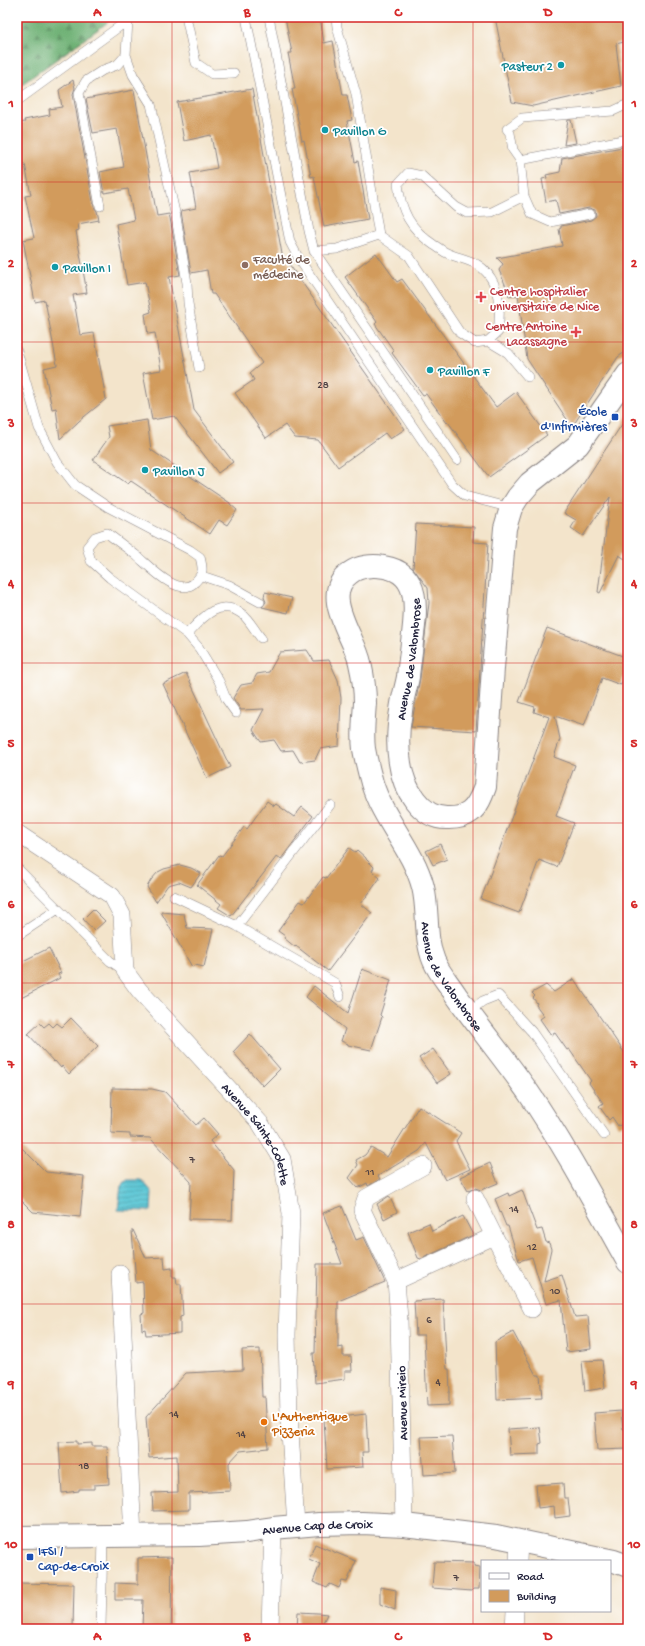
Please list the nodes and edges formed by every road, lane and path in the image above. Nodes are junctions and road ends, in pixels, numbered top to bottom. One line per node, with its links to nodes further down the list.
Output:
1 (188, 17): 7 (lane)
2 (246, 17): 23 (lane)
3 (269, 17): 16 (lane)
4 (336, 17): 15 (lane)
5 (130, 19): 6 (lane); 8 (lane)
6 (126, 55): 13 (lane); 19 (lane)
7 (234, 73)
8 (17, 101)
9 (628, 104): 11 (lane)
10 (628, 138): 11 (lane)
11 (520, 160): 12 (lane)
12 (524, 196): 14 (lane); 17 (lane)
13 (100, 206)
14 (590, 214)
15 (379, 234): 16 (lane); 17 (lane)
16 (314, 251): 22 (lane)
17 (488, 341): 21 (lane)
18 (17, 351): 24 (lane)
19 (199, 368)
20 (628, 374): 23 (main road, Avenue de Valombrose)
21 (528, 377)
22 (457, 460)
23 (511, 508): 38 (main road, Avenue de Valombrose)
24 (202, 576): 25 (lane); 26 (lane)
25 (260, 602)
26 (187, 634): 27 (lane); 28 (lane)
27 (261, 638)
28 (236, 713)
29 (330, 805): 34 (lane)
30 (17, 833): 36 (street)
31 (17, 868): 33 (lane)
32 (174, 896): 34 (lane)
33 (58, 909): 35 (lane); 36 (lane)
34 (237, 926): 37 (lane)
35 (17, 936)
36 (125, 970): 48 (street, Avenue Sainte-Colette)
37 (340, 997)
38 (468, 1012): 39 (lane); 43 (main road, Avenue de Valombrose)
39 (604, 1135)
40 (423, 1166): 45 (street, Avenue Mireio)
41 (474, 1198): 42 (street)
42 (494, 1236): 45 (street); 46 (street)
43 (628, 1262)
44 (120, 1274): 51 (street)
45 (396, 1281): 47 (street, Avenue Mireio)
46 (532, 1309)
47 (404, 1525): 48 (main road, Avenue Cap de Croix); 53 (main road, Avenue Cap de Croix)
48 (296, 1526): 49 (main road, Avenue Cap de Croix)
49 (273, 1528): 51 (main road, Avenue Cap de Croix); 59 (street)
50 (103, 1536): 51 (main road, Avenue Cap de Croix); 52 (main road, Avenue Cap de Croix); 58 (lane)
51 (133, 1536)
52 (17, 1537)
53 (519, 1551): 54 (main road, Avenue Cap de Croix)
54 (597, 1560)
55 (611, 1562): 56 (main road, Avenue Cap de Croix)
56 (623, 1563)
57 (515, 1612): 60 (street)
58 (101, 1629)
59 (270, 1629)
60 (514, 1629)

